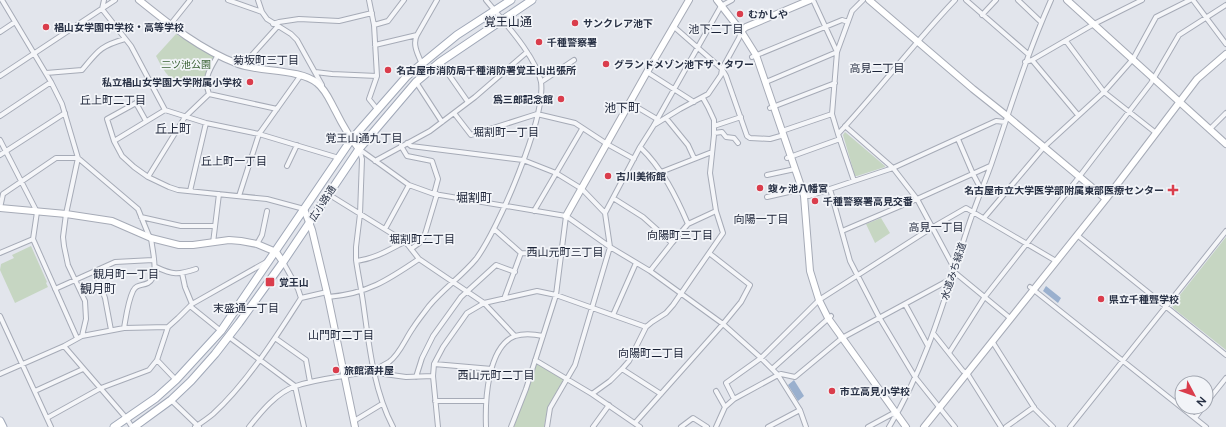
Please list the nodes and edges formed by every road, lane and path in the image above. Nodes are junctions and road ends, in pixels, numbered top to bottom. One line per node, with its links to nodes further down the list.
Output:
1 (2, 0): 39 (street)
2 (104, 0): 32 (street)
3 (115, 0): 32 (street)
4 (139, 0): 44 (street)
5 (190, 0): 44 (street)
6 (228, 0): 34 (street)
7 (258, 0): 34 (street)
8 (369, 0): 35 (street)
9 (404, 0): 45 (street)
10 (486, 0): 33 (street)
11 (511, 0): 33 (main road, 広小路通)
12 (532, 0): 38 (main road, 広小路通)
13 (689, 0): 47 (street)
14 (717, 0): 31 (street)
15 (732, 0): 31 (street)
16 (812, 0): 48 (street); 49 (street)
17 (863, 0): 40 (street)
18 (869, 0): 54 (street)
19 (955, 0): 54 (street)
20 (966, 0): 36 (street)
21 (996, 0): 36 (street)
22 (1018, 0): 41 (street)
23 (1051, 0): 41 (street, 水道みち緑道)
24 (1067, 0): 43 (street)
25 (1132, 0): 29 (street)
26 (1142, 0): 29 (street)
27 (1192, 0): 37 (street); 65 (street)
28 (435, 1): 51 (street)
29 (1136, 3): 43 (street)
30 (1226, 5): 37 (street)
31 (722, 6): 49 (street); 57 (street)
32 (102, 9): 52 (street); 60 (street)
33 (495, 10): 38 (street); 70 (main road, 広小路通)
34 (262, 12): 42 (street)
35 (372, 13): 42 (street); 45 (street)
36 (982, 15): 61 (street)
37 (1206, 18): 55 (street); 79 (street)
38 (502, 20): 58 (street); 68 (main road, 広小路通)
39 (15, 22): 50 (street); 60 (street)
40 (848, 22): 48 (street); 59 (street)
41 (1041, 22): 61 (street, 水道みち緑道)
42 (273, 24): 46 (street)
43 (1094, 24): 53 (street); 65 (street)
44 (170, 25): 63 (street)
45 (374, 25): 56 (street)
46 (278, 26): 71 (street); 73 (street)
47 (673, 26): 57 (street); 74 (street)
48 (825, 27): 59 (street); 64 (street)
49 (741, 31): 64 (street); 72 (street)
50 (0, 32)
51 (417, 35): 56 (street); 70 (street)
52 (125, 39): 75 (street); 96 (street)
53 (1066, 41): 67 (street); 87 (street)
54 (917, 42): 106 (street); 117 (street)
55 (1226, 44)
56 (375, 45): 78 (street)
57 (697, 48): 72 (street); 86 (street)
58 (527, 52): 82 (street); 90 (street)
59 (837, 52): 83 (street); 84 (street)
60 (34, 53): 75 (street); 77 (street)
61 (1028, 54): 69 (street, 水道みち緑道)
62 (1226, 54): 92 (street)
63 (218, 55): 71 (street); 88 (street)
64 (754, 56): 83 (street)
65 (1133, 59): 79 (street); 87 (street)
66 (574, 60): 82 (street)
67 (1032, 60): 69 (street); 104 (street)
68 (440, 62): 81 (main road, 広小路通); 90 (street)
69 (1025, 62): 106 (street, 水道みち緑道)
70 (422, 64): 95 (main road, 広小路通)
71 (243, 65): 76 (street)
72 (722, 69): 89 (street); 108 (street)
73 (315, 72): 78 (street); 85 (street)
74 (646, 72): 86 (street); 93 (street)
75 (46, 73): 80 (street)
76 (301, 75): 85 (street); 97 (street)
77 (0, 76)
78 (377, 76): 95 (street)
79 (1154, 78): 92 (street); 98 (street)
80 (51, 82): 99 (street); 105 (street)
81 (416, 82): 112 (street); 137 (main road, 広小路通)
82 (540, 82): 101 (street)
83 (766, 82): 94 (street)
84 (835, 83): 94 (street); 102 (street)
85 (323, 89): 127 (street)
86 (674, 89): 91 (street); 110 (street)
87 (1104, 92): 98 (street); 104 (street)
88 (209, 94): 97 (street); 107 (street)
89 (703, 98): 91 (street); 116 (street)
90 (468, 102): 100 (street)
91 (694, 102): 109 (street)
92 (1180, 102): 119 (street); 123 (street)
93 (630, 103): 110 (street); 131 (street)
94 (772, 108): 121 (street)
95 (377, 109): 127 (main road, 広小路通)
96 (165, 110): 107 (street); 111 (street)
97 (276, 110): 122 (street)
98 (1129, 110): 123 (street); 157 (street)
99 (65, 113): 138 (street); 141 (street)
100 (454, 113): 101 (street); 112 (street)
101 (538, 114): 118 (street); 146 (street)
102 (832, 114): 121 (street); 124 (street)
103 (1226, 114): 119 (street)
104 (1078, 115): 136 (street)
105 (0, 116)
106 (1007, 116): 113 (street, 水道みち緑道); 136 (street)
107 (186, 117): 114 (street); 156 (street)
108 (741, 117): 116 (street); 121 (street)
109 (666, 118): 115 (street); 144 (street)
110 (657, 119): 115 (street)
111 (146, 121): 128 (street); 128 (street)
112 (442, 122): 129 (street)
113 (1005, 122): 125 (street); 149 (street, 水道みち緑道)
114 (206, 123): 122 (street); 164 (street)
115 (654, 125): 135 (street)
116 (714, 126): 120 (street)
117 (846, 126): 124 (street); 150 (street)
118 (582, 129): 131 (street); 153 (street)
119 (1210, 129): 132 (street)
120 (714, 133): 130 (street); 139 (street)
121 (783, 133): 145 (street)
122 (259, 134): 133 (street); 169 (street)
123 (1156, 134): 173 (street)
124 (839, 137): 145 (street); 159 (street)
125 (958, 138): 150 (street); 154 (street)
126 (0, 140): 138 (street)
127 (351, 140): 137 (street); 142 (main road, 広小路通)
128 (114, 141): 156 (street)
129 (407, 143): 134 (street); 146 (street)
130 (738, 143)
131 (607, 144): 143 (street); 161 (street)
132 (1226, 144)
133 (297, 146): 142 (street); 148 (street)
134 (402, 146): 147 (street); 168 (street)
135 (640, 147): 143 (street); 152 (street)
136 (1044, 147): 157 (street); 187 (street)
137 (359, 149): 147 (street); 167 (main road, 広小路通); 184 (street)
138 (6, 152): 140 (street); 158 (street)
139 (712, 152): 144 (street); 179 (street)
140 (0, 155)
141 (78, 158): 158 (street); 183 (street); 186 (street)
142 (339, 158): 176 (main road, 広小路通)
143 (634, 158): 171 (street)
144 (694, 158): 152 (street)
145 (789, 158): 151 (street)
146 (523, 160): 153 (street); 174 (street)
147 (375, 161): 160 (street)
148 (287, 166)
149 (990, 166): 154 (street); 163 (street, 水道みち緑道)
150 (893, 168): 159 (street); 172 (street)
151 (795, 169): 155 (street); 165 (street)
152 (661, 172): 189 (street)
153 (556, 173): 161 (street); 178 (street)
154 (973, 174): 163 (street); 172 (street)
155 (767, 175)
156 (148, 177): 164 (street)
157 (1079, 177): 173 (street); 203 (street)
158 (20, 181): 175 (street); 181 (street)
159 (854, 181): 162 (street)
160 (409, 185): 168 (street); 192 (street)
161 (582, 189): 182 (street); 185 (street)
162 (830, 189): 165 (street); 194 (street)
163 (981, 189): 180 (street, 水道みち緑道)
164 (190, 191): 166 (street)
165 (803, 192): 170 (street); 239 (street)
166 (219, 194): 169 (street); 190 (street)
167 (328, 194): 184 (street); 188 (main road, 広小路通)
168 (436, 194): 174 (street); 205 (street)
169 (239, 196): 176 (street)
170 (767, 197)
171 (613, 198): 182 (street); 201 (street)
172 (917, 199): 191 (street); 194 (street)
173 (1106, 199): 196 (street)
174 (504, 206): 178 (street); 193 (street)
175 (0, 208): 181 (street)
176 (304, 209): 188 (street); 206 (main road, 広小路通)
177 (267, 211): 202 (street)
178 (534, 211): 185 (street)
179 (716, 211): 189 (street); 207 (street)
180 (973, 211): 187 (street); 191 (street); 220 (street, 水道みち緑道)
181 (37, 212): 183 (street); 198 (street)
182 (605, 212): 204 (street)
183 (66, 214): 197 (street); 227 (street)
184 (360, 214): 192 (street); 214 (street)
185 (566, 216): 204 (street); 210 (street)
186 (141, 217): 190 (street); 197 (street)
187 (984, 218): 203 (street)
188 (310, 223): 216 (main road, 広小路通); 234 (street)
189 (688, 224): 201 (street)
190 (215, 226): 200 (street)
191 (933, 227): 220 (street); 225 (street)
192 (385, 229): 199 (street)
193 (494, 229): 209 (street); 228 (street)
194 (842, 231): 225 (street)
195 (1226, 231): 244 (street)
196 (1076, 235): 215 (street); 244 (street)
197 (150, 237): 200 (street); 213 (street)
198 (33, 239): 208 (street); 230 (street)
199 (404, 242): 205 (street); 214 (street)
200 (213, 243): 202 (street)
201 (672, 243): 222 (street)
202 (257, 244): 206 (street)
203 (1026, 244): 215 (street); 237 (street)
204 (610, 247): 217 (street); 243 (street)
205 (412, 249): 212 (street)
206 (276, 252): 211 (main road, 広小路通); 216 (street)
207 (709, 252): 233 (street); 250 (street)
208 (0, 253)
209 (521, 253): 210 (street); 223 (street)
210 (562, 255): 235 (street)
211 (270, 259): 242 (street); 255 (main road, 広小路通)
212 (419, 259): 228 (street); 232 (street)
213 (153, 260): 218 (street); 221 (street)
214 (357, 261): 232 (street)
215 (1056, 261): 229 (street)
216 (282, 262): 236 (street); 260 (main road, 広小路通)
217 (636, 263): 222 (street); 246 (street)
218 (156, 267): 224 (street); 253 (street)
219 (196, 269): 224 (street)
220 (954, 270): 226 (street, 水道みち緑道); 237 (street)
221 (95, 271): 227 (street); 254 (street)
222 (650, 271): 233 (street)
223 (514, 272): 231 (street); 238 (street)
224 (182, 273): 242 (street)
225 (858, 275): 239 (street); 248 (street)
226 (951, 278): 241 (street); 256 (street, 水道みち緑道)
227 (75, 280): 230 (street); 257 (street)
228 (453, 282): 231 (street); 279 (street)
229 (1032, 288): 249 (street); 273 (street)
230 (55, 289): 261 (street)
231 (467, 291): 240 (street); 285 (street)
232 (362, 292): 234 (street); 279 (street)
233 (681, 294): 250 (street); 252 (street)
234 (328, 295): 236 (street); 283 (street)
235 (556, 295): 238 (street); 243 (street); 259 (street)
236 (301, 298): 262 (street)
237 (984, 298): 249 (street); 267 (street)
238 (504, 299): 240 (street)
239 (819, 300): 247 (street); 269 (street)
240 (484, 303): 258 (street); 275 (street)
241 (905, 304): 248 (street); 266 (street)
242 (191, 305): 251 (street); 255 (street)
243 (593, 308): 246 (street); 288 (street)
244 (1166, 308): 268 (street); 273 (street)
245 (0, 316): 274 (street)
246 (613, 316): 252 (street)
247 (829, 317): 263 (street); 278 (street)
248 (879, 318): 263 (street); 287 (street)
249 (1010, 318): 264 (street)
250 (723, 324): 269 (street); 298 (street)
251 (168, 327): 253 (street); 270 (street)
252 (646, 327): 280 (street)
253 (124, 328): 254 (street)
254 (112, 330): 257 (street)
255 (221, 331): 290 (main road, 広小路通)
256 (933, 333): 266 (street, 水道みち緑道); 267 (street)
257 (82, 336): 261 (street)
258 (515, 336): 259 (street); 277 (street)
259 (543, 336): 271 (street)
260 (229, 337): 272 (street); 299 (main road, 広小路通)
261 (77, 338): 265 (street)
262 (275, 338): 272 (street); 291 (street)
263 (842, 338): 284 (street); 309 (street)
264 (992, 341): 281 (street); 307 (street)
265 (64, 346): 274 (street); 276 (street)
266 (928, 346): 287 (street, 水道みち緑道)
267 (949, 353): 281 (street)
268 (1226, 355)
269 (761, 358): 278 (street); 300 (street)
270 (157, 360): 290 (street); 293 (street)
271 (535, 360): 288 (street); 327 (street)
272 (259, 361): 292 (street); 322 (street)
273 (1124, 361): 312 (street); 344 (street)
274 (22, 364): 282 (street); 294 (street)
275 (434, 364): 277 (street); 286 (street)
276 (83, 369): 293 (street); 294 (street)
277 (492, 369): 302 (street)
278 (772, 369): 284 (street)
279 (374, 370): 283 (street); 285 (street); 303 (street)
280 (622, 370): 297 (street); 298 (street)
281 (967, 373): 306 (street); 341 (street)
282 (0, 374)
283 (345, 375): 291 (street); 316 (street)
284 (778, 375): 300 (street); 308 (street)
285 (416, 376): 286 (street)
286 (433, 376): 301 (street)
287 (915, 377): 306 (street); 309 (street, 水道みち緑道)
288 (567, 378): 297 (street); 328 (street)
289 (1226, 378): 296 (street)
290 (176, 380): 313 (main road, 広小路通)
291 (310, 382): 292 (street)
292 (295, 386): 317 (street); 323 (street)
293 (101, 388): 311 (street); 313 (street)
294 (35, 391): 311 (street)
295 (716, 391): 305 (street)
296 (1214, 393)
297 (592, 394): 304 (street)
298 (661, 394): 315 (street)
299 (171, 400): 321 (main road, 広小路通); 322 (street)
300 (734, 400): 305 (street)
301 (435, 401): 302 (street); 325 (street)
302 (486, 401): 326 (street)
303 (382, 404): 316 (street); 324 (street)
304 (609, 405): 315 (street); 329 (street)
305 (725, 407): 333 (street)
306 (940, 407): 339 (street); 340 (street)
307 (1034, 407): 342 (street); 343 (street)
308 (800, 410): 334 (street); 335 (street)
309 (896, 415): 336 (street); 337 (street, 水道みち緑道); 338 (street)
310 (1197, 415): 312 (street)
311 (46, 418): 319 (street)
312 (1195, 418): 345 (street)
313 (127, 419): 320 (main road, 広小路通); 321 (street)
314 (0, 421): 318 (main road)
315 (635, 423): 330 (street)
316 (354, 425)
317 (250, 426)
318 (2, 427)
319 (50, 427)
320 (114, 427)
321 (133, 427)
322 (197, 427)
323 (304, 427)
324 (393, 427)
325 (438, 427)
326 (486, 427)
327 (511, 427)
328 (547, 427)
329 (593, 427)
330 (640, 427)
331 (681, 427): 332 (street)
332 (707, 427)
333 (716, 427)
334 (768, 427)
335 (806, 427)
336 (868, 427)
337 (889, 427)
338 (906, 427)
339 (924, 427)
340 (955, 427)
341 (1001, 427)
342 (1006, 427)
343 (1054, 427)
344 (1070, 427)
345 (1206, 427)

